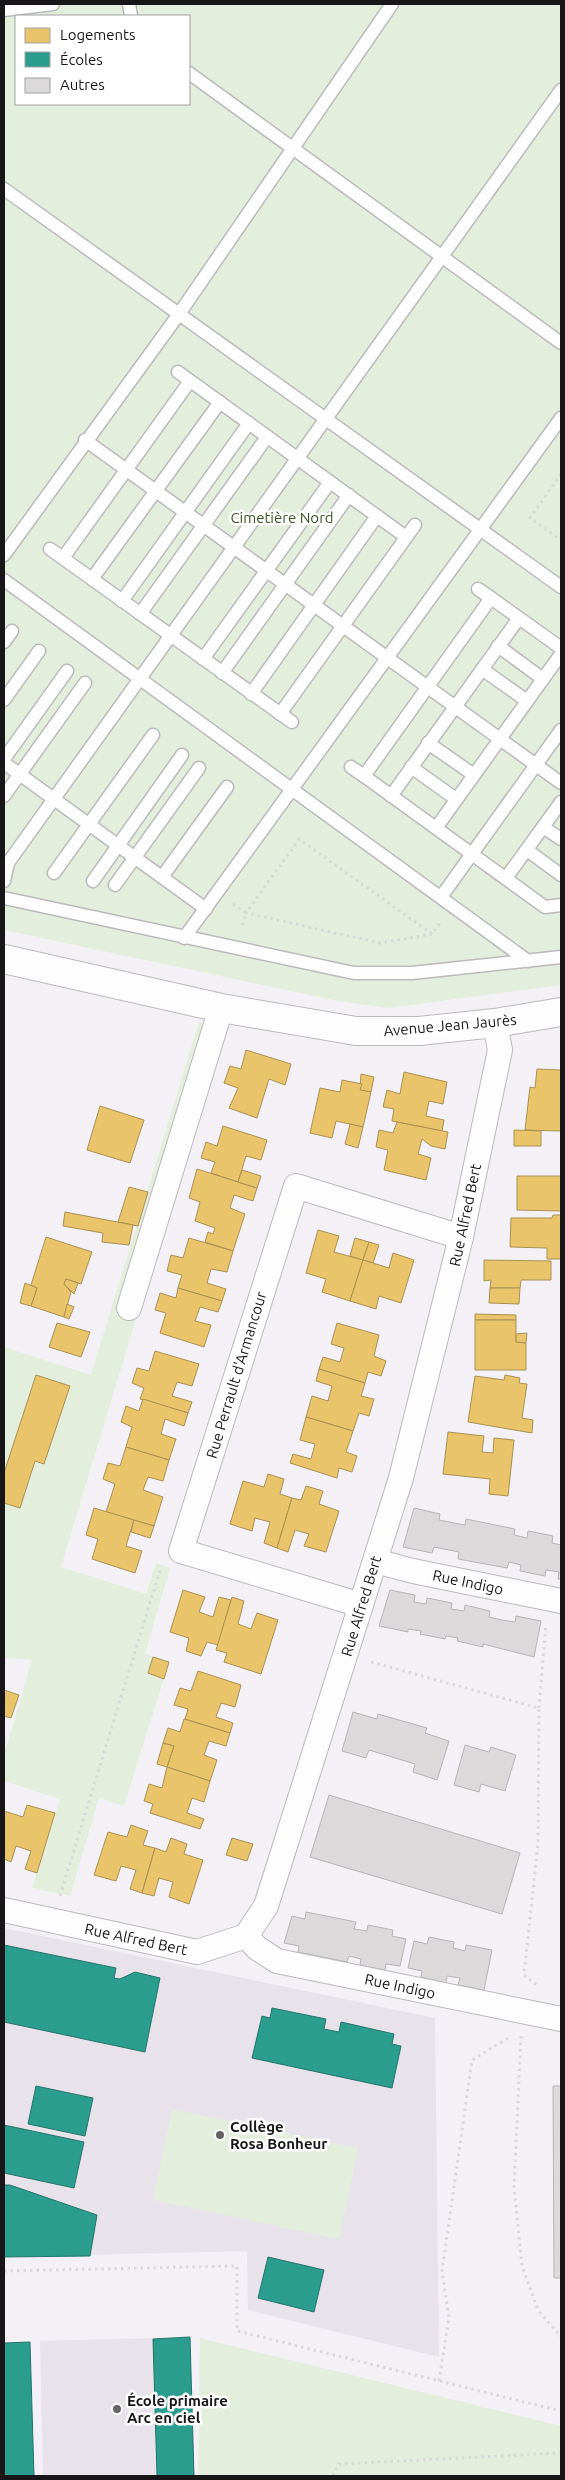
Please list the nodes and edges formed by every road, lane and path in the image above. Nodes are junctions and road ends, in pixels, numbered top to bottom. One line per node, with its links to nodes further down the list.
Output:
1 (53, 4): 3 (lane)
2 (392, 4): 6 (lane)
3 (4, 10)
4 (190, 75): 6 (lane)
5 (561, 90): 8 (lane)
6 (293, 149): 8 (lane); 9 (lane)
7 (4, 189): 9 (lane)
8 (441, 257): 10 (lane); 15 (lane)
9 (178, 314): 15 (lane); 18 (lane)
10 (561, 343)
11 (178, 372): 12 (lane)
12 (190, 381): 13 (lane); 20 (lane)
13 (220, 402): 16 (lane); 23 (lane)
14 (561, 418): 29 (lane)
15 (326, 420): 19 (lane); 29 (lane)
16 (249, 423): 17 (lane); 25 (lane)
17 (267, 437): 19 (lane); 28 (lane)
18 (85, 440): 20 (lane); 34 (lane)
19 (298, 459): 22 (lane); 32 (lane)
20 (126, 470): 23 (lane); 35 (lane)
21 (561, 474): 31 (path)
22 (330, 482): 24 (lane); 36 (lane)
23 (156, 491): 25 (lane); 37 (lane)
24 (349, 495): 26 (lane); 39 (lane)
25 (185, 512): 28 (lane); 43 (lane)
26 (377, 516): 30 (lane); 44 (lane)
27 (415, 525): 30 (lane)
28 (203, 526): 32 (lane); 45 (lane)
29 (481, 530): 40 (lane); 55 (lane)
30 (406, 537): 47 (lane)
31 (561, 540)
32 (234, 548): 36 (lane); 49 (lane)
33 (50, 549): 35 (lane)
34 (4, 555)
35 (63, 558): 37 (lane)
36 (266, 571): 39 (lane); 56 (lane)
37 (92, 579): 43 (lane)
38 (4, 580): 60 (lane)
39 (285, 584): 44 (lane); 59 (lane)
40 (561, 587)
41 (478, 589): 42 (lane)
42 (491, 598): 46 (lane); 63 (lane)
43 (122, 600): 45 (lane)
44 (314, 606): 47 (lane); 64 (lane)
45 (140, 614): 49 (lane)
46 (518, 618): 51 (lane); 52 (lane)
47 (343, 626): 55 (lane); 68 (lane)
48 (12, 631): 50 (lane)
49 (170, 636): 56 (lane); 60 (lane)
50 (4, 642)
51 (498, 646): 57 (lane); 61 (lane)
52 (561, 648)
53 (39, 651): 65 (lane)
54 (561, 654): 61 (lane)
55 (387, 658): 63 (lane); 86 (lane)
56 (202, 659): 59 (lane)
57 (482, 669): 66 (lane); 67 (lane)
58 (67, 671): 75 (lane)
59 (222, 672): 64 (lane)
60 (140, 678): 86 (lane); 89 (lane)
61 (543, 679): 66 (lane)
62 (85, 683): 81 (lane)
63 (427, 687): 67 (lane); 83 (lane)
64 (251, 694): 68 (lane)
65 (4, 700)
66 (528, 701): 72 (lane)
67 (455, 707): 72 (lane); 73 (lane)
68 (280, 714): 69 (lane)
69 (292, 722)
70 (561, 730): 77 (lane)
71 (153, 735): 92 (lane)
72 (500, 739): 77 (lane); 82 (lane)
73 (428, 743): 79 (lane); 82 (lane)
74 (182, 756): 96 (lane)
75 (4, 759)
76 (4, 763): 81 (lane)
77 (535, 765): 84 (lane); 98 (lane)
78 (351, 767): 83 (lane)
79 (411, 767): 88 (lane); 90 (lane)
80 (199, 768): 99 (lane)
81 (19, 774): 87 (lane); 89 (lane)
82 (474, 775): 90 (lane)
83 (364, 776): 88 (lane)
84 (561, 784)
85 (227, 788): 102 (lane)
86 (292, 788): 107 (lane); 108 (lane)
87 (4, 796)
88 (391, 796): 94 (lane)
89 (54, 799): 92 (lane); 104 (lane)
90 (456, 799): 94 (lane)
91 (561, 802): 93 (lane)
92 (89, 824): 96 (lane); 100 (lane)
93 (544, 827): 95 (lane); 97 (lane)
94 (436, 828): 98 (lane)
95 (561, 839)
96 (118, 846): 99 (lane); 105 (lane)
97 (527, 850): 101 (lane); 103 (lane)
98 (472, 854): 103 (lane); 108 (lane)
99 (134, 857): 102 (lane); 106 (lane)
100 (54, 873)
101 (561, 875)
102 (162, 877): 111 (lane)
103 (506, 878): 110 (lane)
104 (4, 881)
105 (93, 881)
106 (115, 885)
107 (217, 892): 111 (lane); 112 (path)
108 (441, 897): 117 (lane)
109 (4, 898): 113 (lane)
110 (561, 905)
111 (206, 909): 113 (lane)
112 (246, 914): 112 (path); 114 (path)
113 (184, 938): 114 (lane)
114 (237, 948): 117 (lane)
115 (561, 957): 117 (lane)
116 (4, 958): 118 (street, Avenue Jean Jaurès)
117 (528, 961)
118 (221, 1008): 120 (street, Avenue Jean Jaurès); 122 (street)
119 (561, 1012): 120 (street, Avenue Jean Jaurès)
120 (495, 1023): 121 (street, Rue Alfred Bert)
121 (461, 1236): 123 (street, Rue Perrault d'Armancour); 124 (street, Rue Alfred Bert)
122 (128, 1308)
123 (181, 1551): 126 (street); 130 (path)
124 (375, 1561): 125 (street, Rue Indigo); 126 (street, Rue Alfred Bert)
125 (555, 1600): 128 (path)
126 (361, 1605): 127 (street, Rue Alfred Bert)
127 (346, 1654): 128 (path); 131 (street, Rue Alfred Bert)
128 (539, 1708): 133 (path)
129 (4, 1910): 130 (street, Rue Alfred Bert)
130 (52, 1920): 131 (street, Rue Alfred Bert)
131 (246, 1936): 133 (street, Rue Indigo)
132 (561, 2019): 133 (street, Rue Indigo)
133 (528, 2020): 135 (path); 136 (path)
134 (4, 2271): 136 (path)
135 (561, 2337)
136 (439, 2381): 137 (path)
137 (561, 2411)
138 (561, 2453): 139 (path)
139 (333, 2476)

